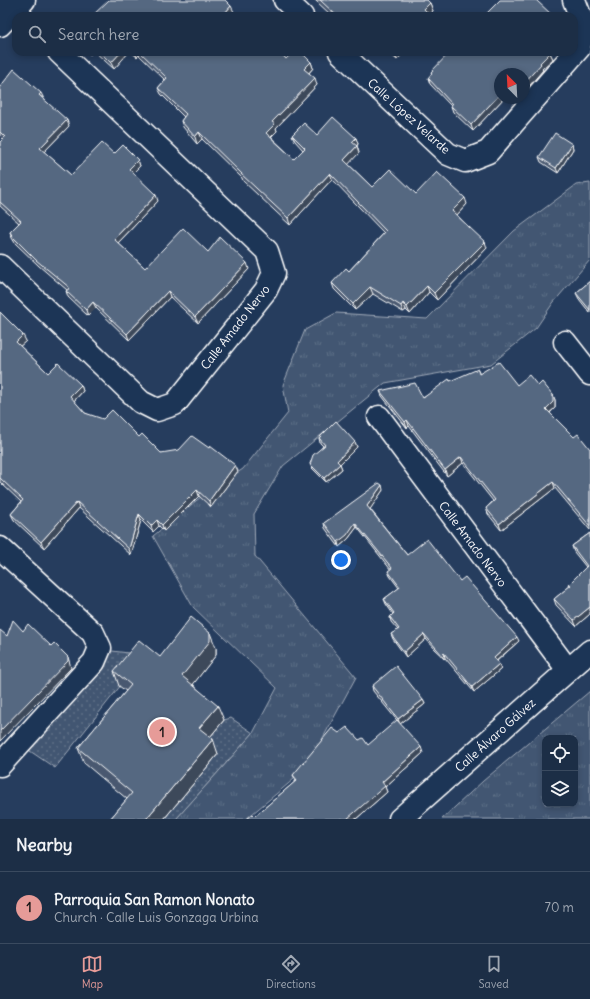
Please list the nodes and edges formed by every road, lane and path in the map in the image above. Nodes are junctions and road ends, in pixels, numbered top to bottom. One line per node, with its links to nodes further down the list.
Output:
1 (284, 0): 3 (street)
2 (574, 0): 4 (street, Calle López Velarde)
3 (298, 12)
4 (578, 49)
5 (63, 56): 8 (street, Calle Amado Nervo)
6 (344, 56): 7 (street, Calle López Velarde)
7 (572, 56)
8 (0, 266)
9 (565, 342): 10 (street)
10 (590, 374)
11 (378, 417): 14 (street, Calle Amado Nervo)
12 (0, 548): 15 (street)
13 (590, 651): 14 (street, Calle Álvaro Gálvez)
14 (568, 670): 16 (street, Calle Álvaro Gálvez)
15 (0, 765)
16 (400, 819)

